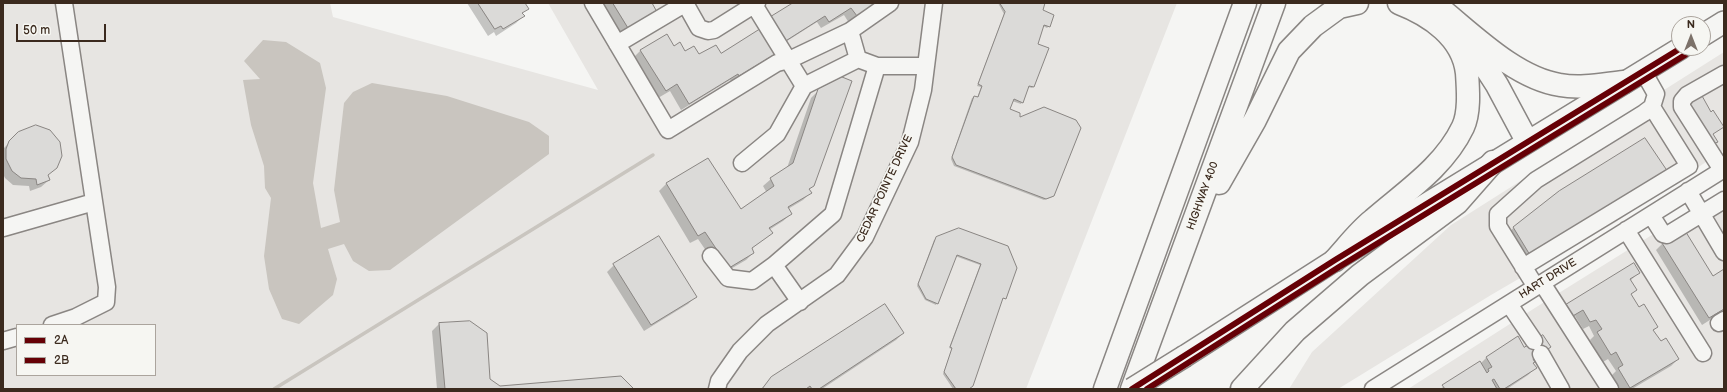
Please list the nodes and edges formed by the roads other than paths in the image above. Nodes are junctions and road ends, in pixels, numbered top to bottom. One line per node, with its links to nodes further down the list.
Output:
1 (64, 3): 34 (street)
2 (593, 3): 16 (street)
3 (686, 3): 11 (street); 16 (street)
4 (890, 3): 15 (street)
5 (933, 3): 21 (street, CEDAR POINTE DRIVE)
6 (1245, 3): 56 (highway)
7 (1274, 3): 40 (highway, HIGHWAY 400)
8 (1358, 3): 40 (highway)
9 (1399, 3): 44 (highway)
10 (1433, 3): 13 (highway)
11 (755, 4): 19 (street)
12 (1724, 22): 14 (main road)
13 (1458, 23): 23 (highway); 27 (highway)
14 (1711, 30)
15 (850, 31): 18 (street); 19 (street)
16 (618, 44): 19 (street)
17 (1671, 54): 22 (main road)
18 (858, 59): 20 (street); 25 (street)
19 (789, 60): 25 (street)
20 (877, 66): 21 (street); 45 (street)
21 (926, 66): 48 (street, CEDAR POINTE DRIVE)
22 (1643, 71): 23 (main road); 26 (street)
23 (1624, 82): 27 (main road)
24 (1723, 83): 31 (street)
25 (804, 86): 29 (street)
26 (1652, 107): 30 (street); 46 (street)
27 (1528, 141): 28 (main road)
28 (1494, 162): 44 (main road); 58 (highway)
29 (742, 163)
30 (1689, 166): 32 (street); 37 (street)
31 (1723, 170): 32 (street, HART DRIVE)
32 (1694, 188): 35 (street); 36 (street, HART DRIVE)
33 (1724, 200): 35 (street)
34 (94, 202): 38 (street); 50 (street)
35 (1701, 213): 36 (street); 42 (street)
36 (1651, 215): 39 (street, HART DRIVE)
37 (1597, 222): 41 (street); 46 (street)
38 (3, 228)
39 (1626, 230): 41 (street, HART DRIVE); 53 (street)
40 (1188, 238): 57 (highway, HIGHWAY 400)
41 (1609, 241): 47 (street, HART DRIVE)
42 (1724, 252)
43 (710, 256): 45 (street)
44 (1335, 260): 57 (main road, bridge)
45 (774, 265): 48 (street)
46 (1523, 267): 47 (street)
47 (1539, 285): 49 (street, HART DRIVE); 61 (street)
48 (800, 302): 55 (street, CEDAR POINTE DRIVE)
49 (1509, 304): 54 (street, HART DRIVE); 60 (street)
50 (55, 324)
51 (16, 337): 52 (street)
52 (3, 341)
53 (1703, 352)
54 (1395, 383): 59 (street, HART DRIVE)
55 (717, 389)
56 (1105, 389)
57 (1132, 389)
58 (1242, 389)
59 (1373, 389)
60 (1561, 389)
61 (1610, 389)

